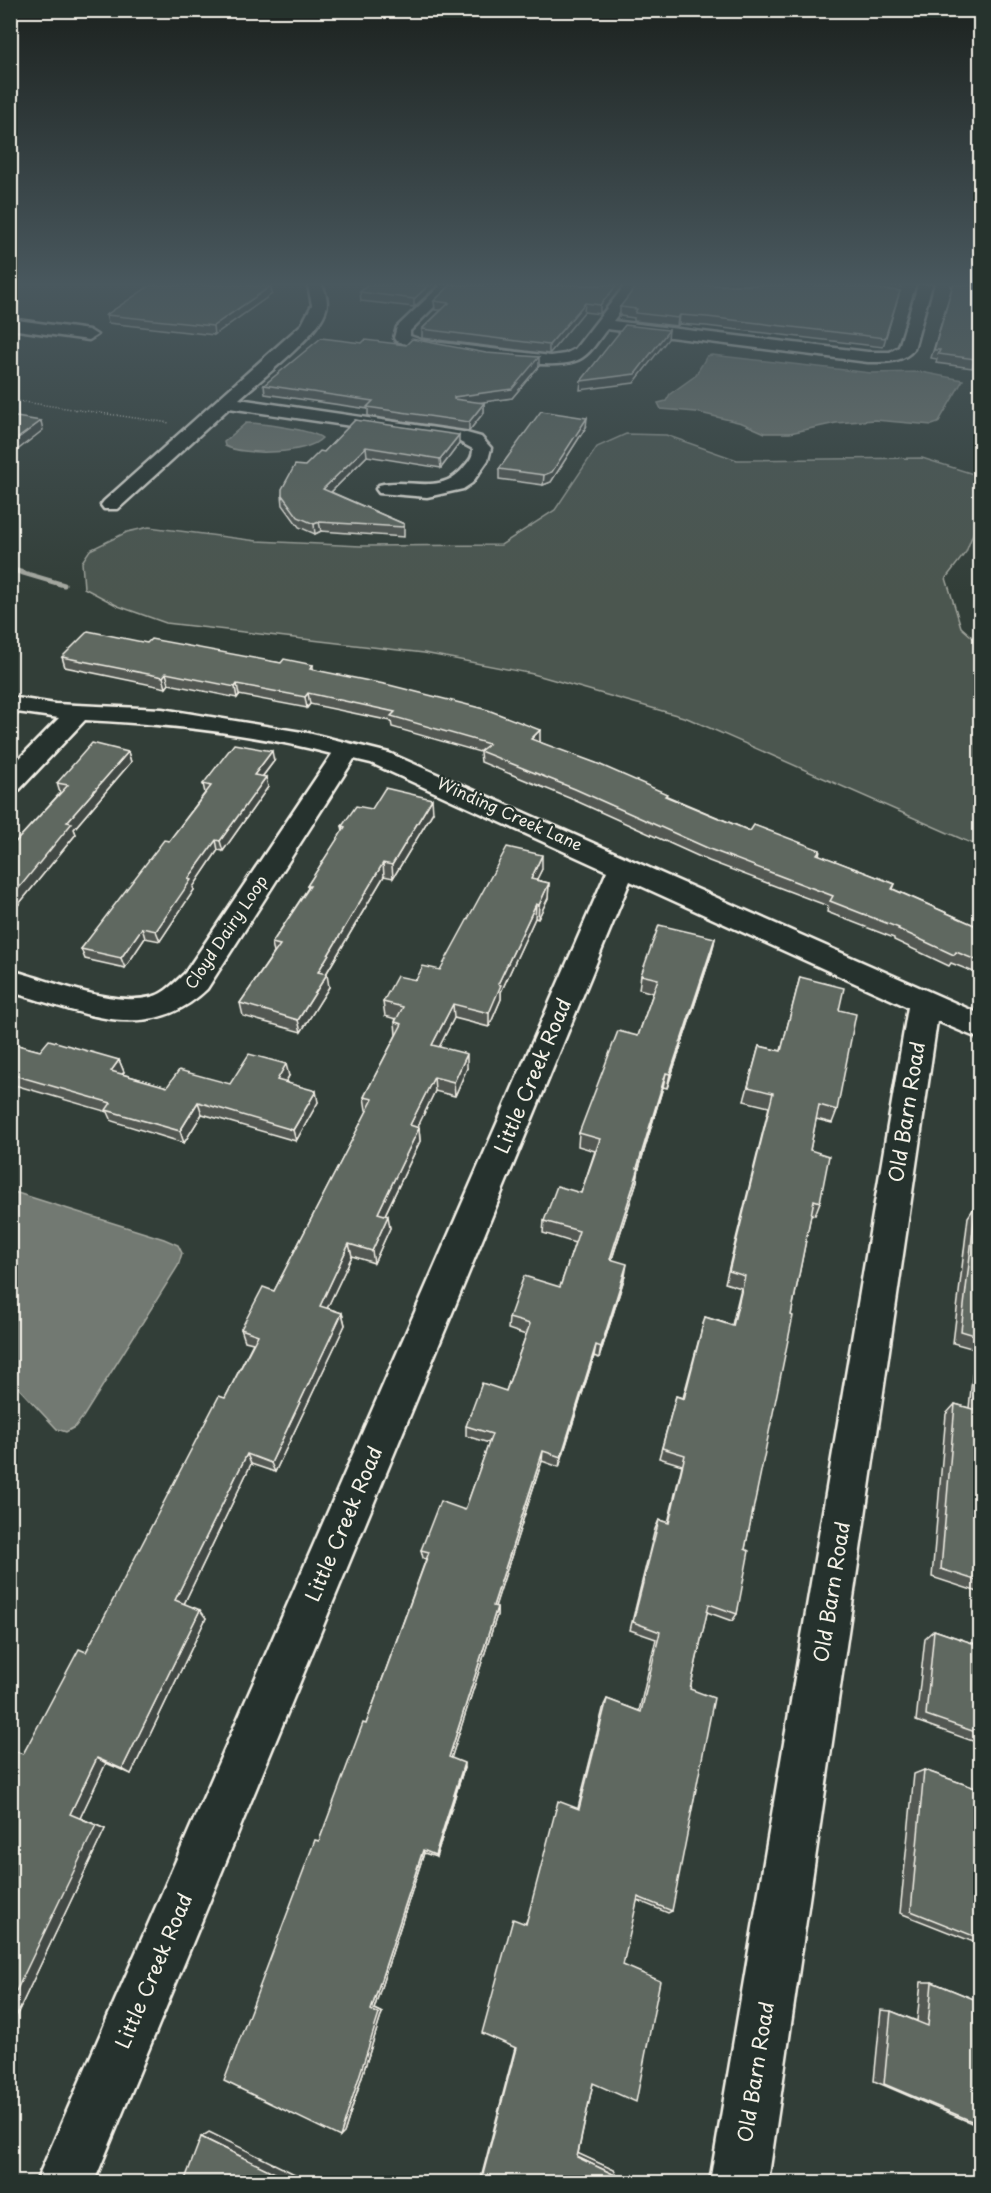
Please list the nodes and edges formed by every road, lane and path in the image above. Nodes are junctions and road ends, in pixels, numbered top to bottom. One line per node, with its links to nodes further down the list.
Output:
1 (241, 387): 3 (street)
2 (10, 400): 4 (path)
3 (225, 402): 4 (street); 5 (street)
4 (202, 423): 6 (street)
5 (386, 489)
6 (111, 505)
7 (10, 704): 8 (street, Winding Creek Lane)
8 (78, 713): 9 (street, Winding Creek Lane); 10 (street)
9 (348, 749): 11 (street, Winding Creek Lane); 12 (street, Cloyd Dairy Loop)
10 (10, 784)
11 (623, 865): 13 (street, Winding Creek Lane); 15 (street, Little Creek Road)
12 (10, 981)
13 (924, 1002): 14 (street, Winding Creek Lane); 16 (street, Old Barn Road)
14 (981, 1027)
15 (65, 2182)
16 (739, 2182)

